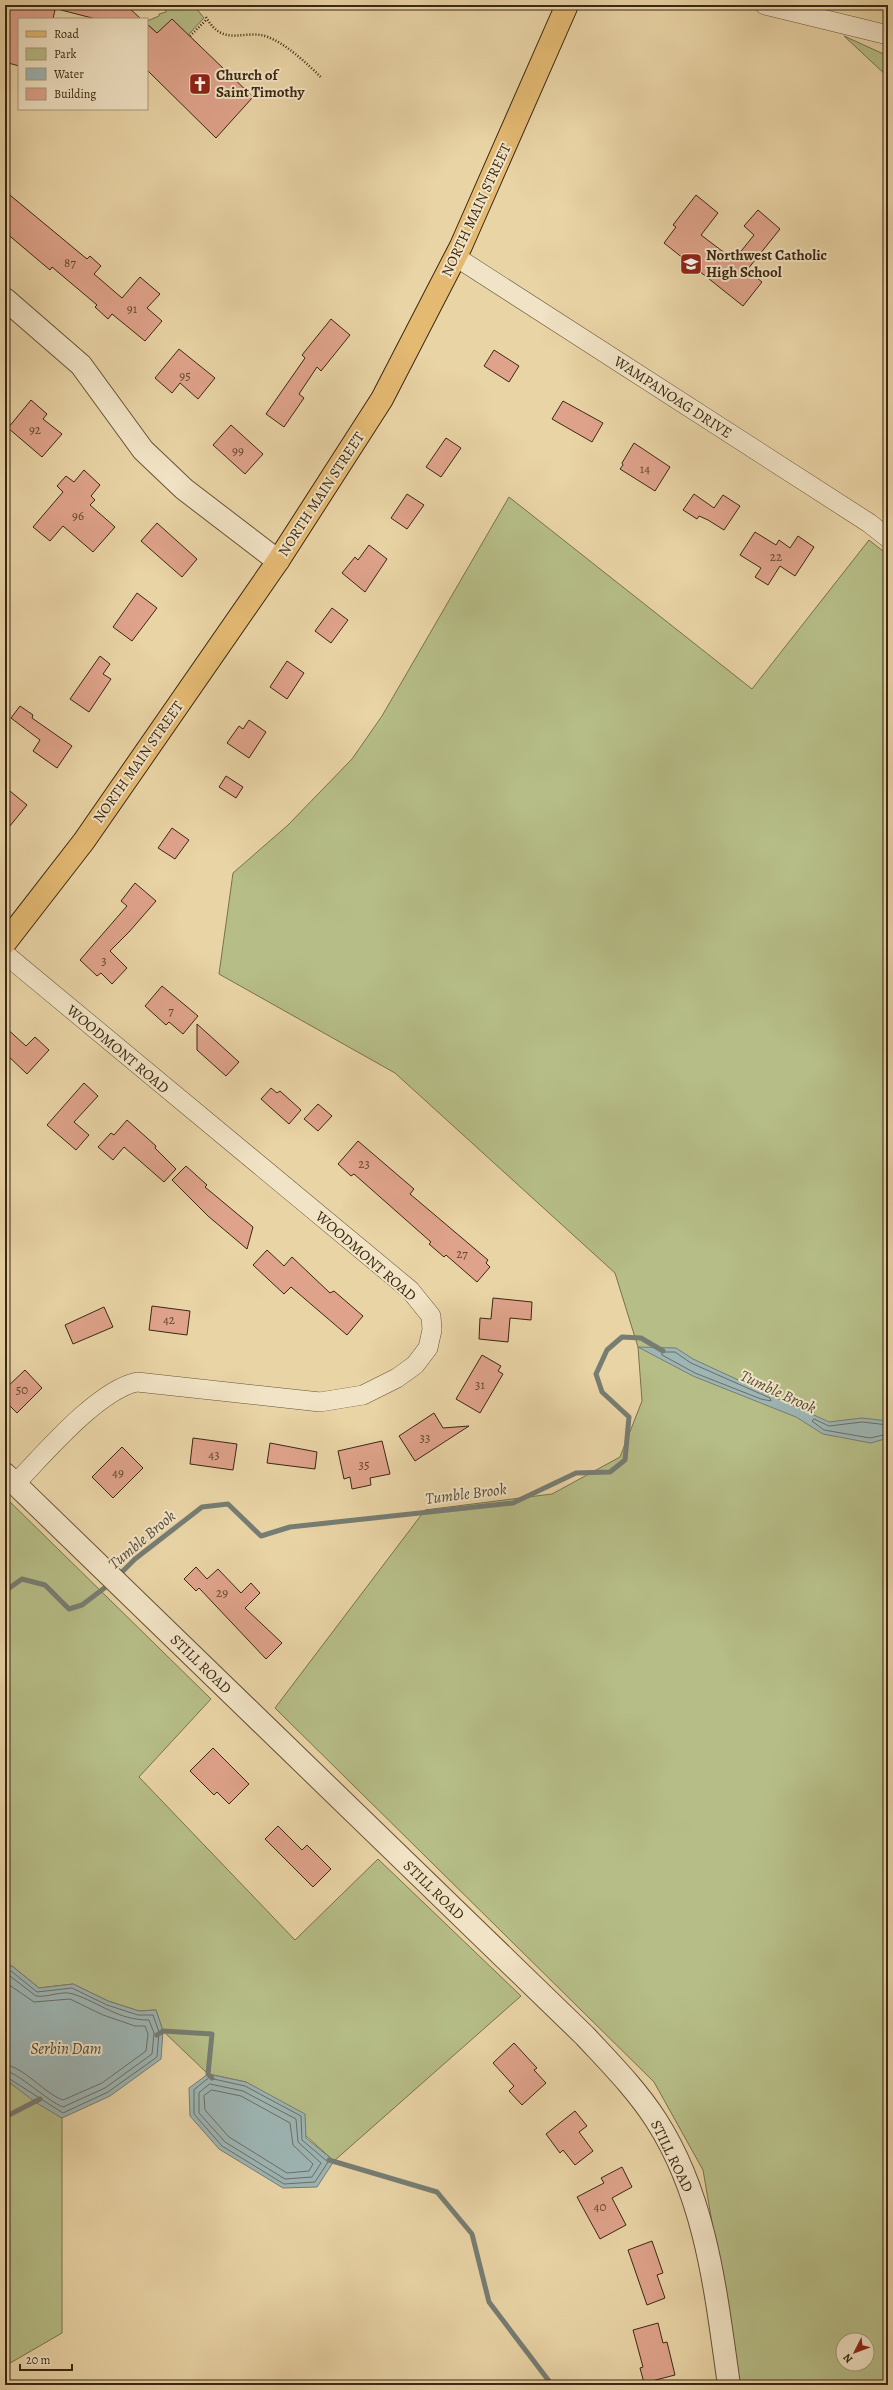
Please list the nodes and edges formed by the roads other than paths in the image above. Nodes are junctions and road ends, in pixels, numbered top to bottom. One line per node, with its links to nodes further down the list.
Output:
1 (567, 5): 4 (main road, NORTH MAIN STREET)
2 (765, 5): 3 (street)
3 (888, 35)
4 (456, 257): 6 (street, WAMPANOAG DRIVE); 7 (main road, NORTH MAIN STREET)
5 (5, 299): 7 (street)
6 (888, 538)
7 (278, 561): 8 (main road, NORTH MAIN STREET)
8 (5, 943)
9 (5, 954): 10 (street, WOODMONT ROAD)
10 (10, 1479): 11 (street, STILL ROAD)
11 (728, 2385)

